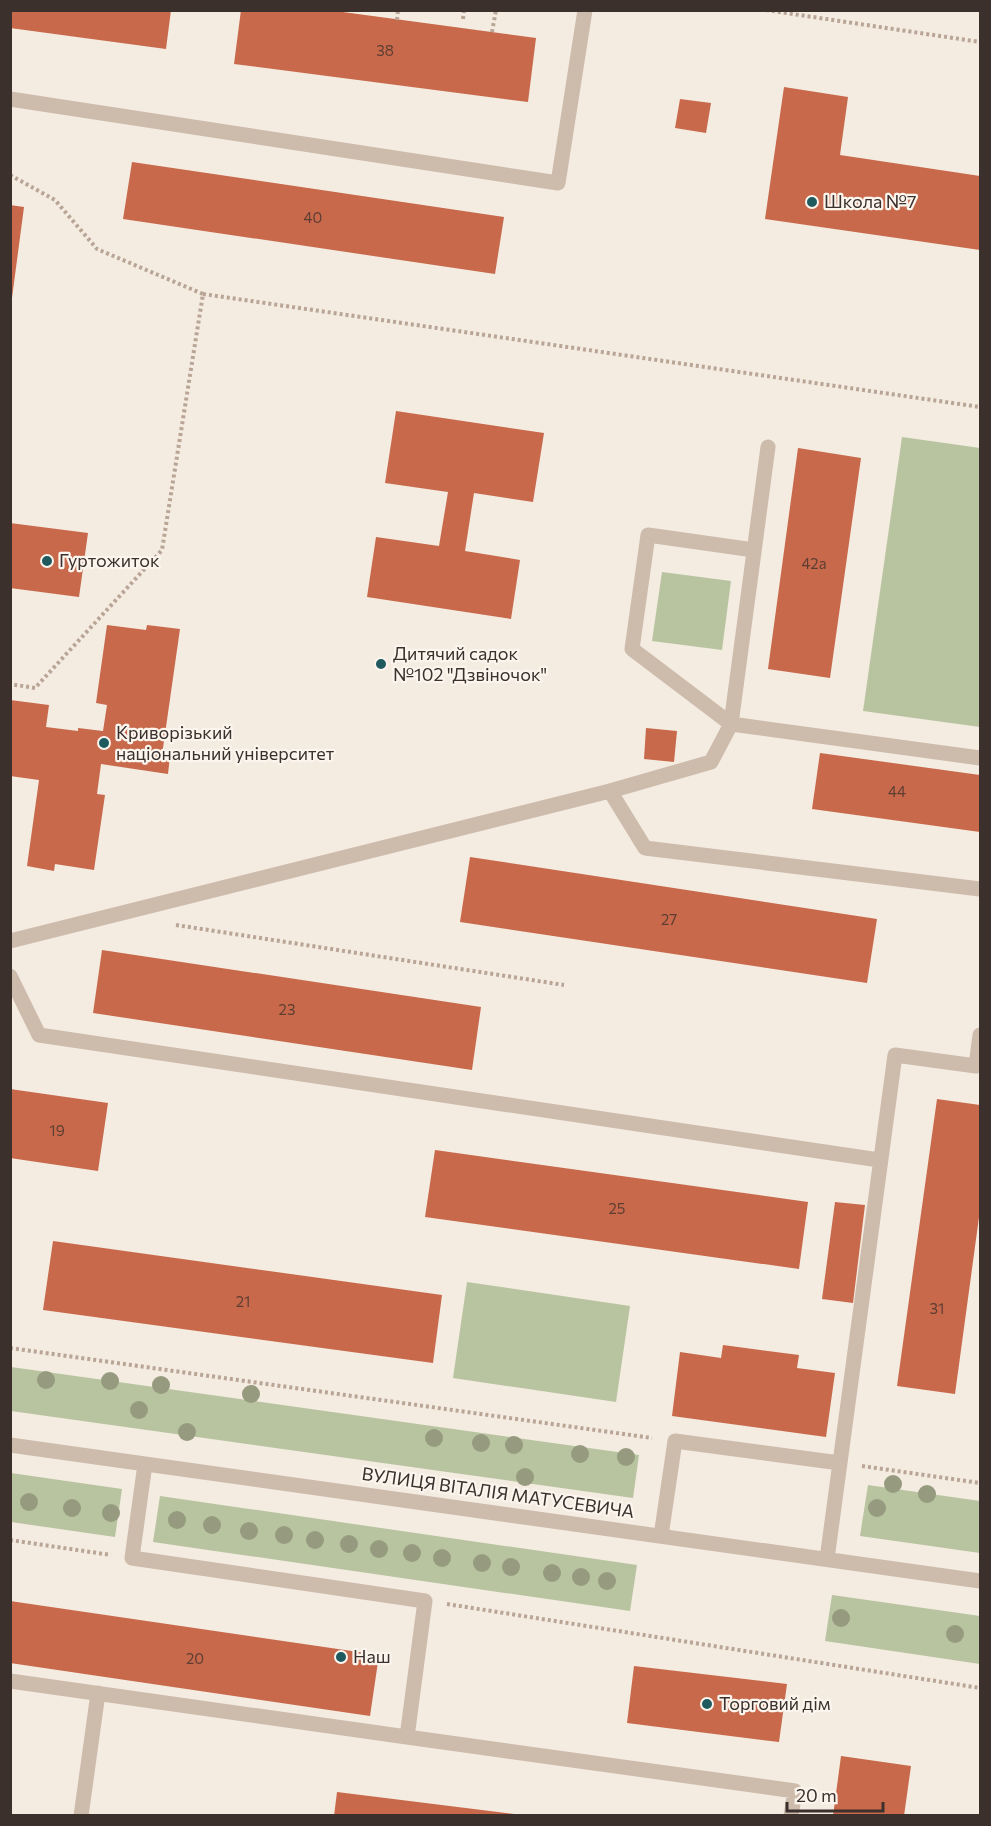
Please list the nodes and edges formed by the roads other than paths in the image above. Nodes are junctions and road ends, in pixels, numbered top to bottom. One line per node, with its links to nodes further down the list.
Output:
1 (585, 10): 2 (street)
2 (10, 99)
3 (768, 447): 4 (street)
4 (754, 550): 5 (street); 5 (street)
5 (730, 724): 6 (street); 7 (street)
6 (981, 758)
7 (610, 791): 8 (street); 9 (street)
8 (981, 889)
9 (10, 940)
10 (10, 976): 12 (street)
11 (981, 1035): 12 (street)
12 (879, 1160): 14 (street)
13 (10, 1445): 15 (street, ВУЛИЦЯ ВІТАЛІЯ МАТУСЕВИЧА)
14 (840, 1463): 16 (street); 17 (street)
15 (146, 1464): 16 (street, ВУЛИЦЯ ВІТАЛІЯ МАТУСЕВИЧА); 21 (street)
16 (661, 1536): 17 (street, ВУЛИЦЯ ВІТАЛІЯ МАТУСЕВИЧА)
17 (827, 1559): 18 (street, ВУЛИЦЯ ВІТАЛІЯ МАТУСЕВИЧА)
18 (981, 1581)
19 (10, 1681): 20 (street)
20 (98, 1693): 21 (street); 22 (street)
21 (407, 1737): 23 (street)
22 (81, 1815)
23 (791, 1815)

